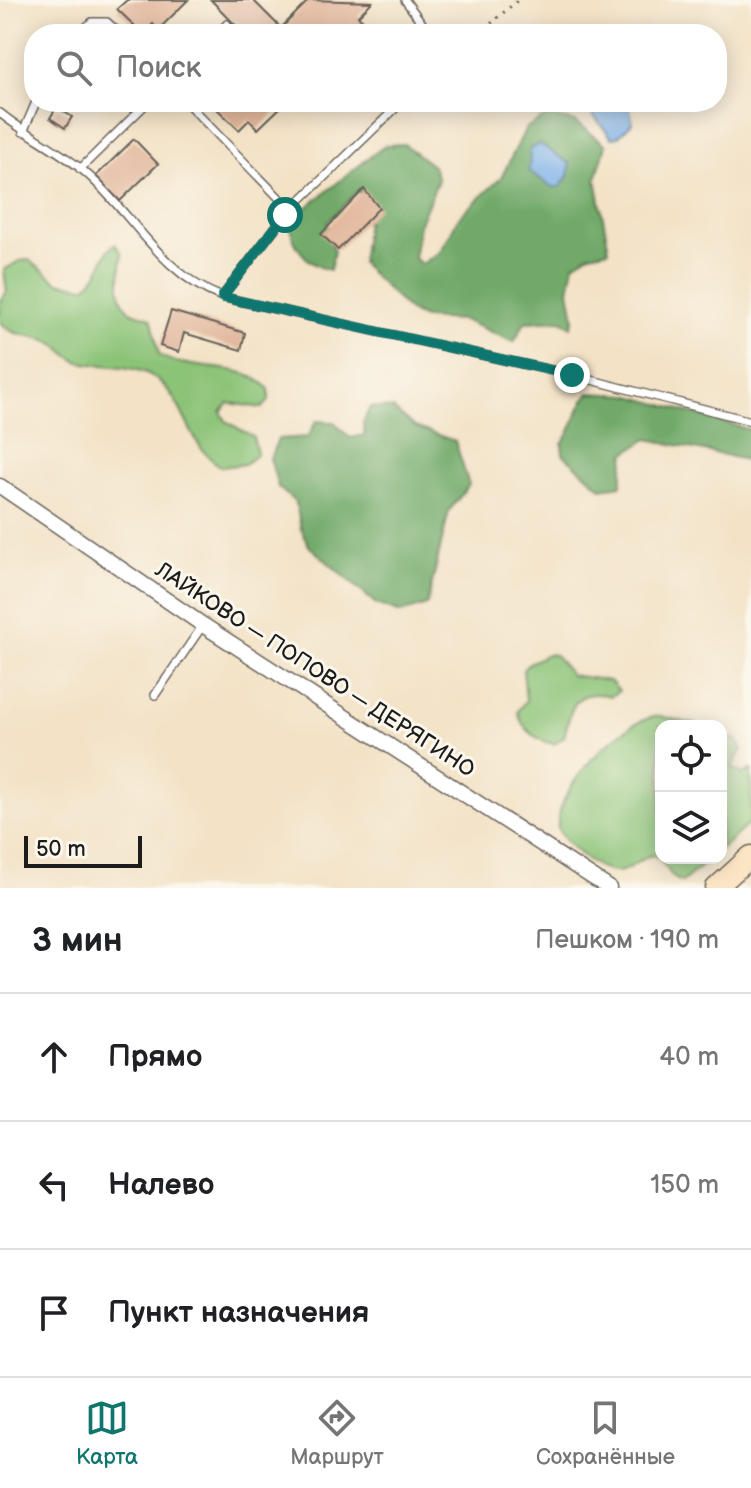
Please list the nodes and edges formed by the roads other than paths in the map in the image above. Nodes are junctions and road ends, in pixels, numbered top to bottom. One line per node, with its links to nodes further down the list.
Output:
1 (405, 0): 4 (lane)
2 (90, 24): 3 (lane)
3 (109, 24)
4 (423, 24)
5 (32, 112): 10 (lane)
6 (138, 112): 11 (lane)
7 (196, 112): 12 (lane)
8 (392, 112): 12 (lane)
9 (0, 113): 10 (lane)
10 (23, 132): 11 (lane)
11 (80, 169): 13 (lane)
12 (285, 215): 13 (lane)
13 (222, 297): 14 (lane)
14 (751, 421)
15 (0, 486): 16 (street, ЛАЙКОВО — ПОПОВО — ДЕРЯГИНО)
16 (203, 625): 17 (lane); 19 (street, ЛАЙКОВО — ПОПОВО — ДЕРЯГИНО)
17 (155, 695)
18 (751, 856): 20 (main road)
19 (609, 888)
20 (716, 888)

